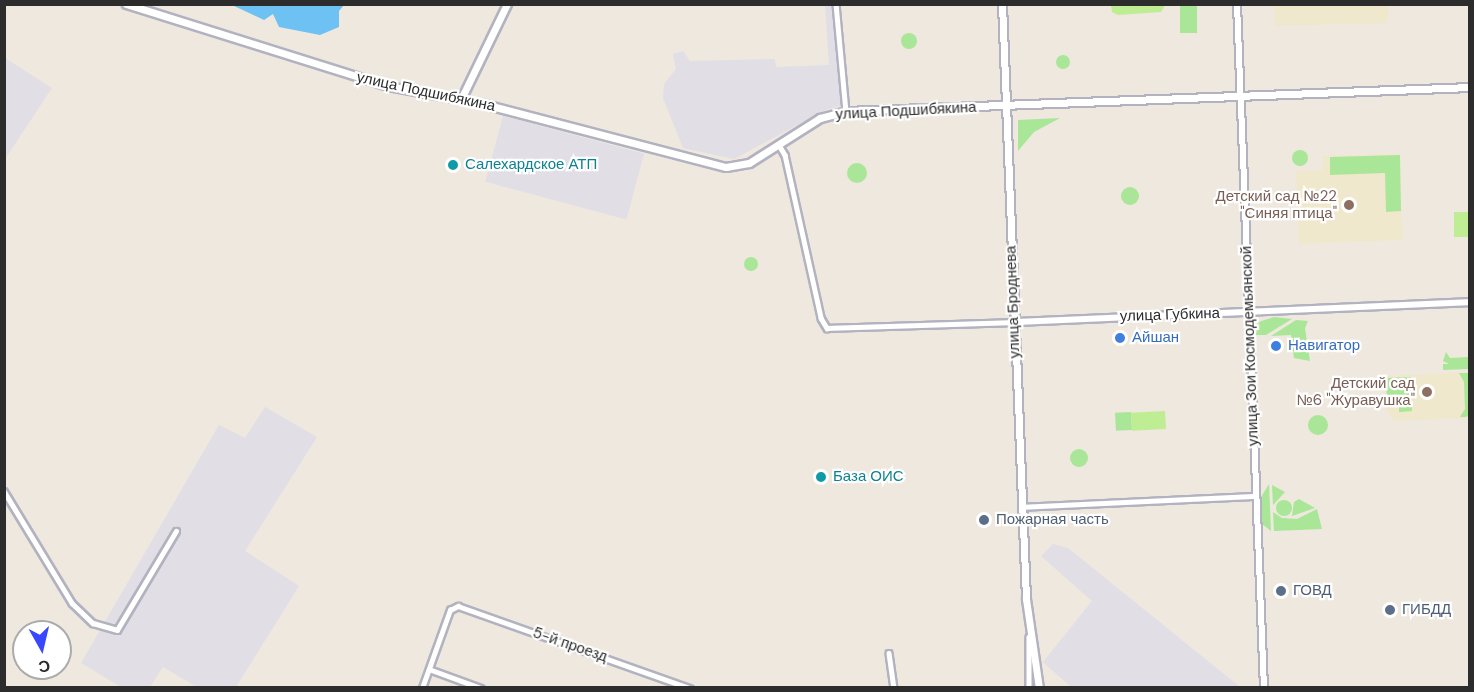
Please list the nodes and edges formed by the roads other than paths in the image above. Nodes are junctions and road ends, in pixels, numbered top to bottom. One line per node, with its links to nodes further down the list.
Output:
1 (126, 4): 8 (main road, улица Подшибякина)
2 (507, 4): 8 (main road)
3 (836, 4): 10 (street)
4 (1002, 4): 9 (main road, улица Броднева)
5 (1237, 4): 7 (street, улица Зои Космодемьянской)
6 (1470, 87): 7 (main road, улица Подшибякина)
7 (1240, 98): 9 (main road, улица Подшибякина); 13 (street, улица Зои Космодемьянской)
8 (461, 99): 11 (main road, улица Подшибякина)
9 (1006, 106): 10 (main road, улица Подшибякина); 14 (main road, улица Броднева)
10 (846, 111): 11 (main road, улица Подшибякина)
11 (779, 145): 14 (street)
12 (1470, 302): 13 (street, улица Губкина)
13 (1248, 312): 14 (street, улица Губкина); 16 (street, улица Зои Космодемьянской)
14 (1014, 322): 17 (main road, улица Броднева)
15 (4, 491): 18 (street)
16 (1256, 496): 17 (street); 28 (street, улица Зои Космодемьянской)
17 (1021, 507): 19 (main road, улица Броднева)
18 (176, 531)
19 (1029, 632): 26 (street); 27 (main road, улица Броднева)
20 (889, 652): 25 (street)
21 (429, 669): 22 (street); 23 (street); 24 (street, 5-й проезд)
22 (422, 687)
23 (481, 687)
24 (687, 687)
25 (894, 687)
26 (1029, 687)
27 (1039, 687)
28 (1264, 687)

